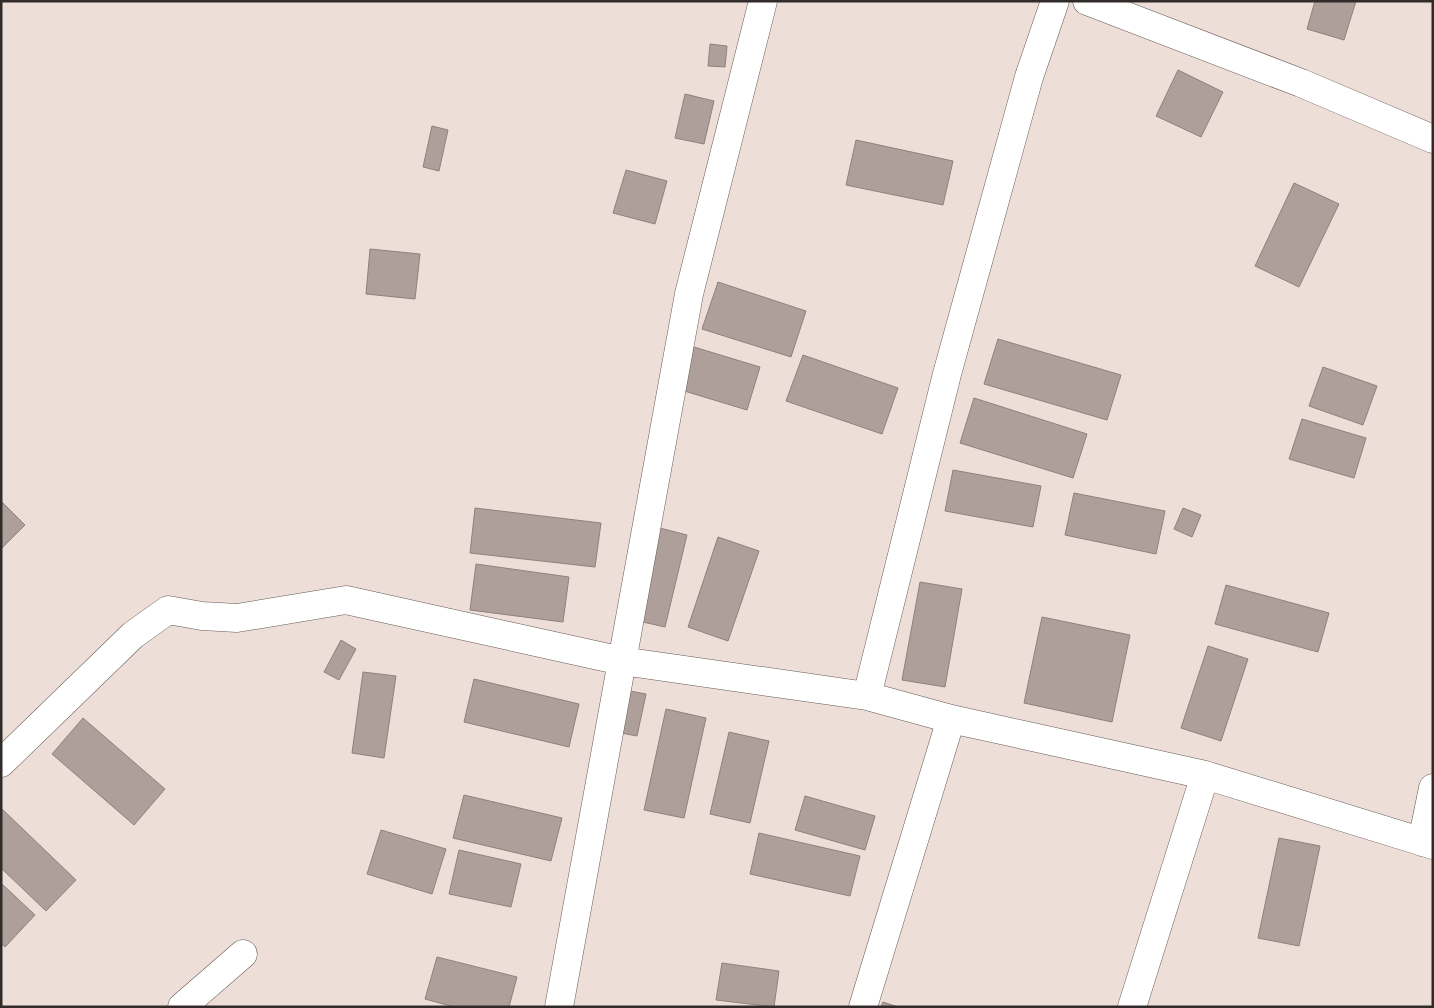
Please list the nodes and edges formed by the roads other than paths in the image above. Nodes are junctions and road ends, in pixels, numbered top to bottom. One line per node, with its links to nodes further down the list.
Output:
1 (763, 1): 5 (street)
2 (1056, 1): 6 (street)
3 (1086, 1): 4 (street)
4 (1433, 138)
5 (622, 661): 6 (street); 8 (street); 14 (street)
6 (866, 696): 7 (street)
7 (951, 719): 9 (street); 15 (street)
8 (1, 763)
9 (1205, 775): 11 (street); 16 (street)
10 (1433, 788): 11 (street)
11 (1427, 844)
12 (243, 954): 13 (street)
13 (182, 1007)
14 (558, 1007)
15 (863, 1007)
16 (1132, 1007)

